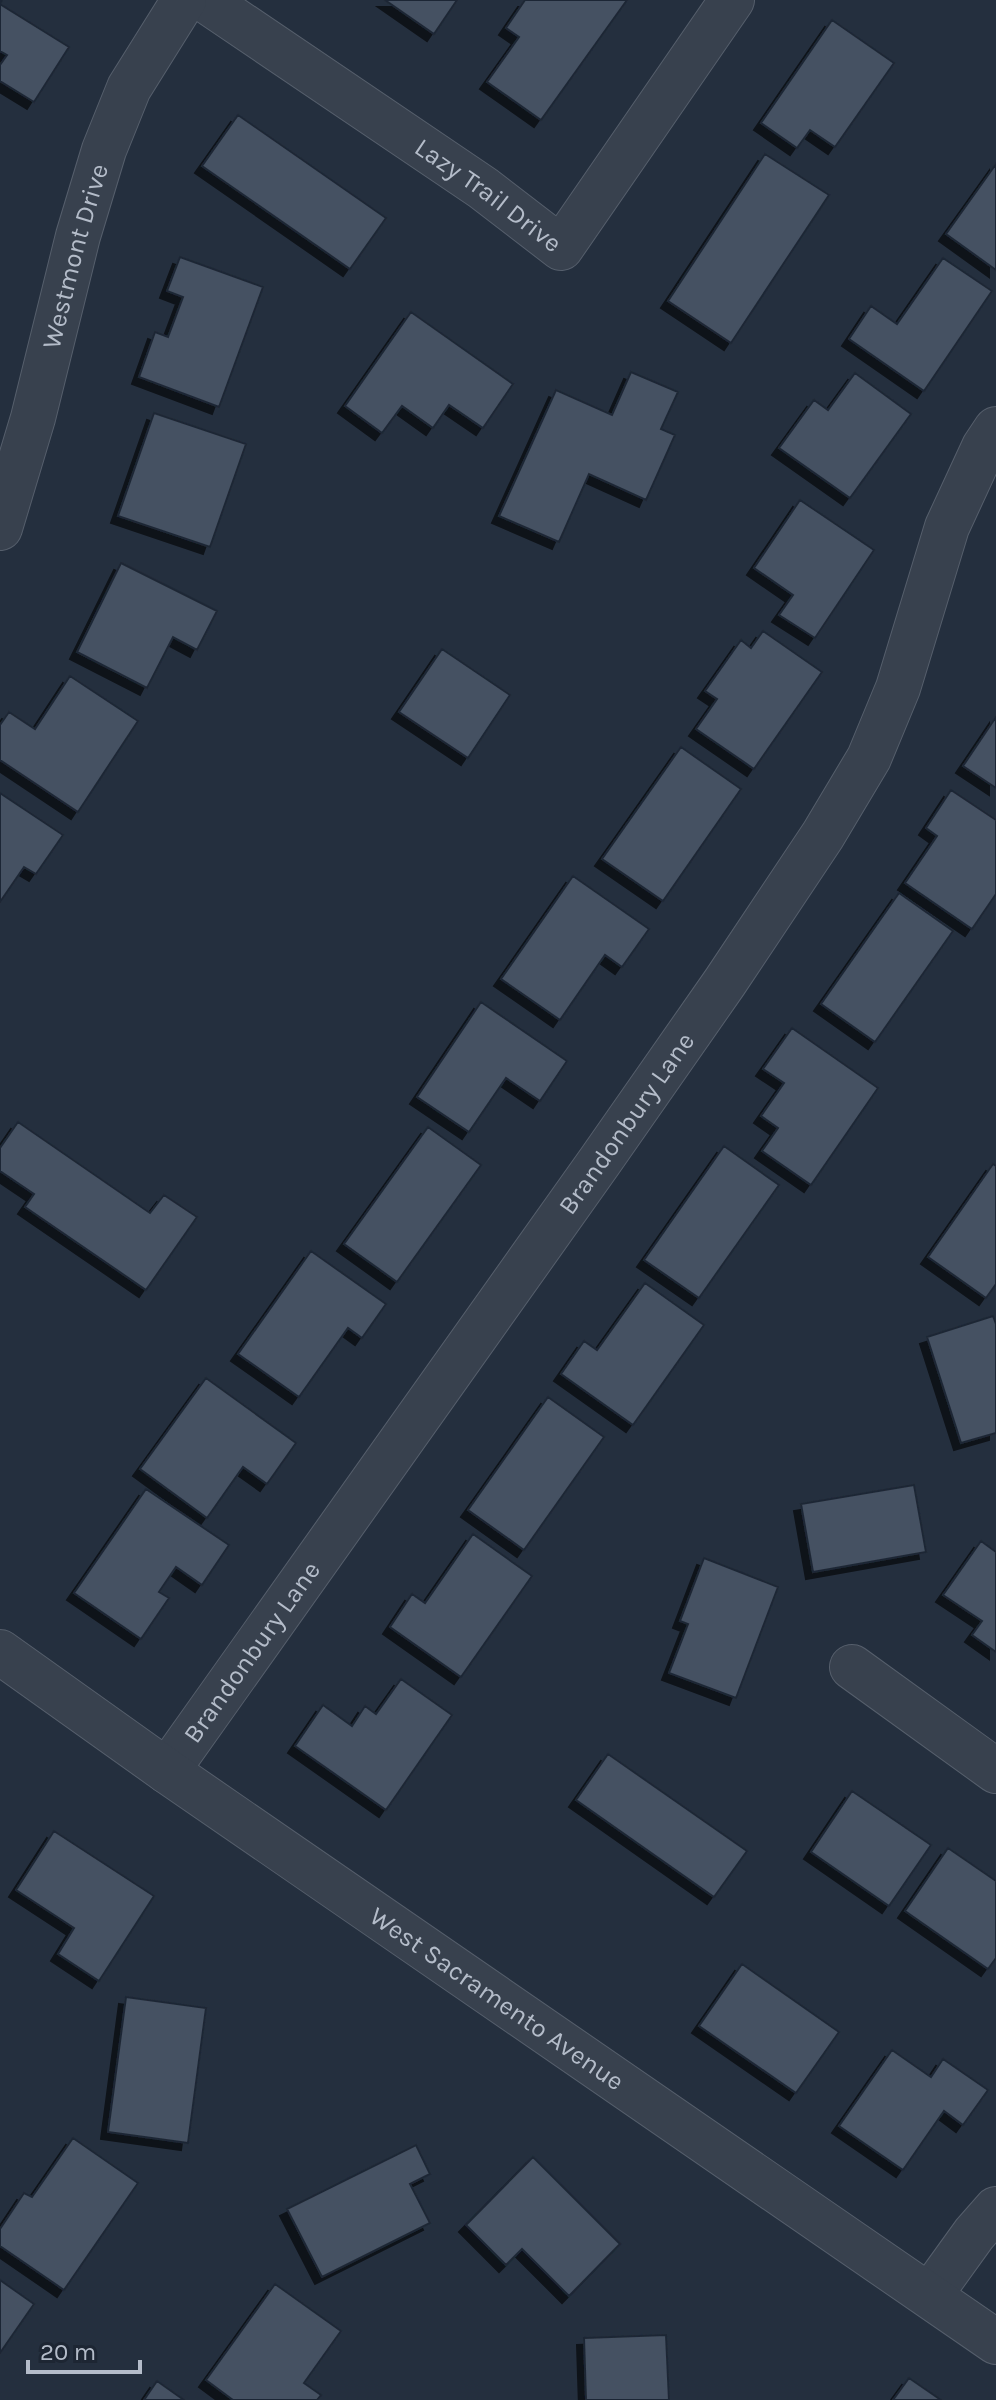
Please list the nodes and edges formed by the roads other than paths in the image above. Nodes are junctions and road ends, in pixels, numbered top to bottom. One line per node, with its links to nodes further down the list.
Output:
1 (184, 0): 5 (street, Westmont Drive)
2 (205, 0): 3 (street, Lazy Trail Drive)
3 (732, 0)
4 (996, 429): 8 (street, Brandonbury Lane)
5 (0, 528)
6 (0, 1652): 8 (street, West Sacramento Avenue)
7 (852, 1667): 9 (street)
8 (167, 1771): 11 (street, West Sacramento Avenue)
9 (996, 1771)
10 (996, 2209): 11 (street)
11 (930, 2295): 12 (street, West Sacramento Avenue)
12 (996, 2342)

